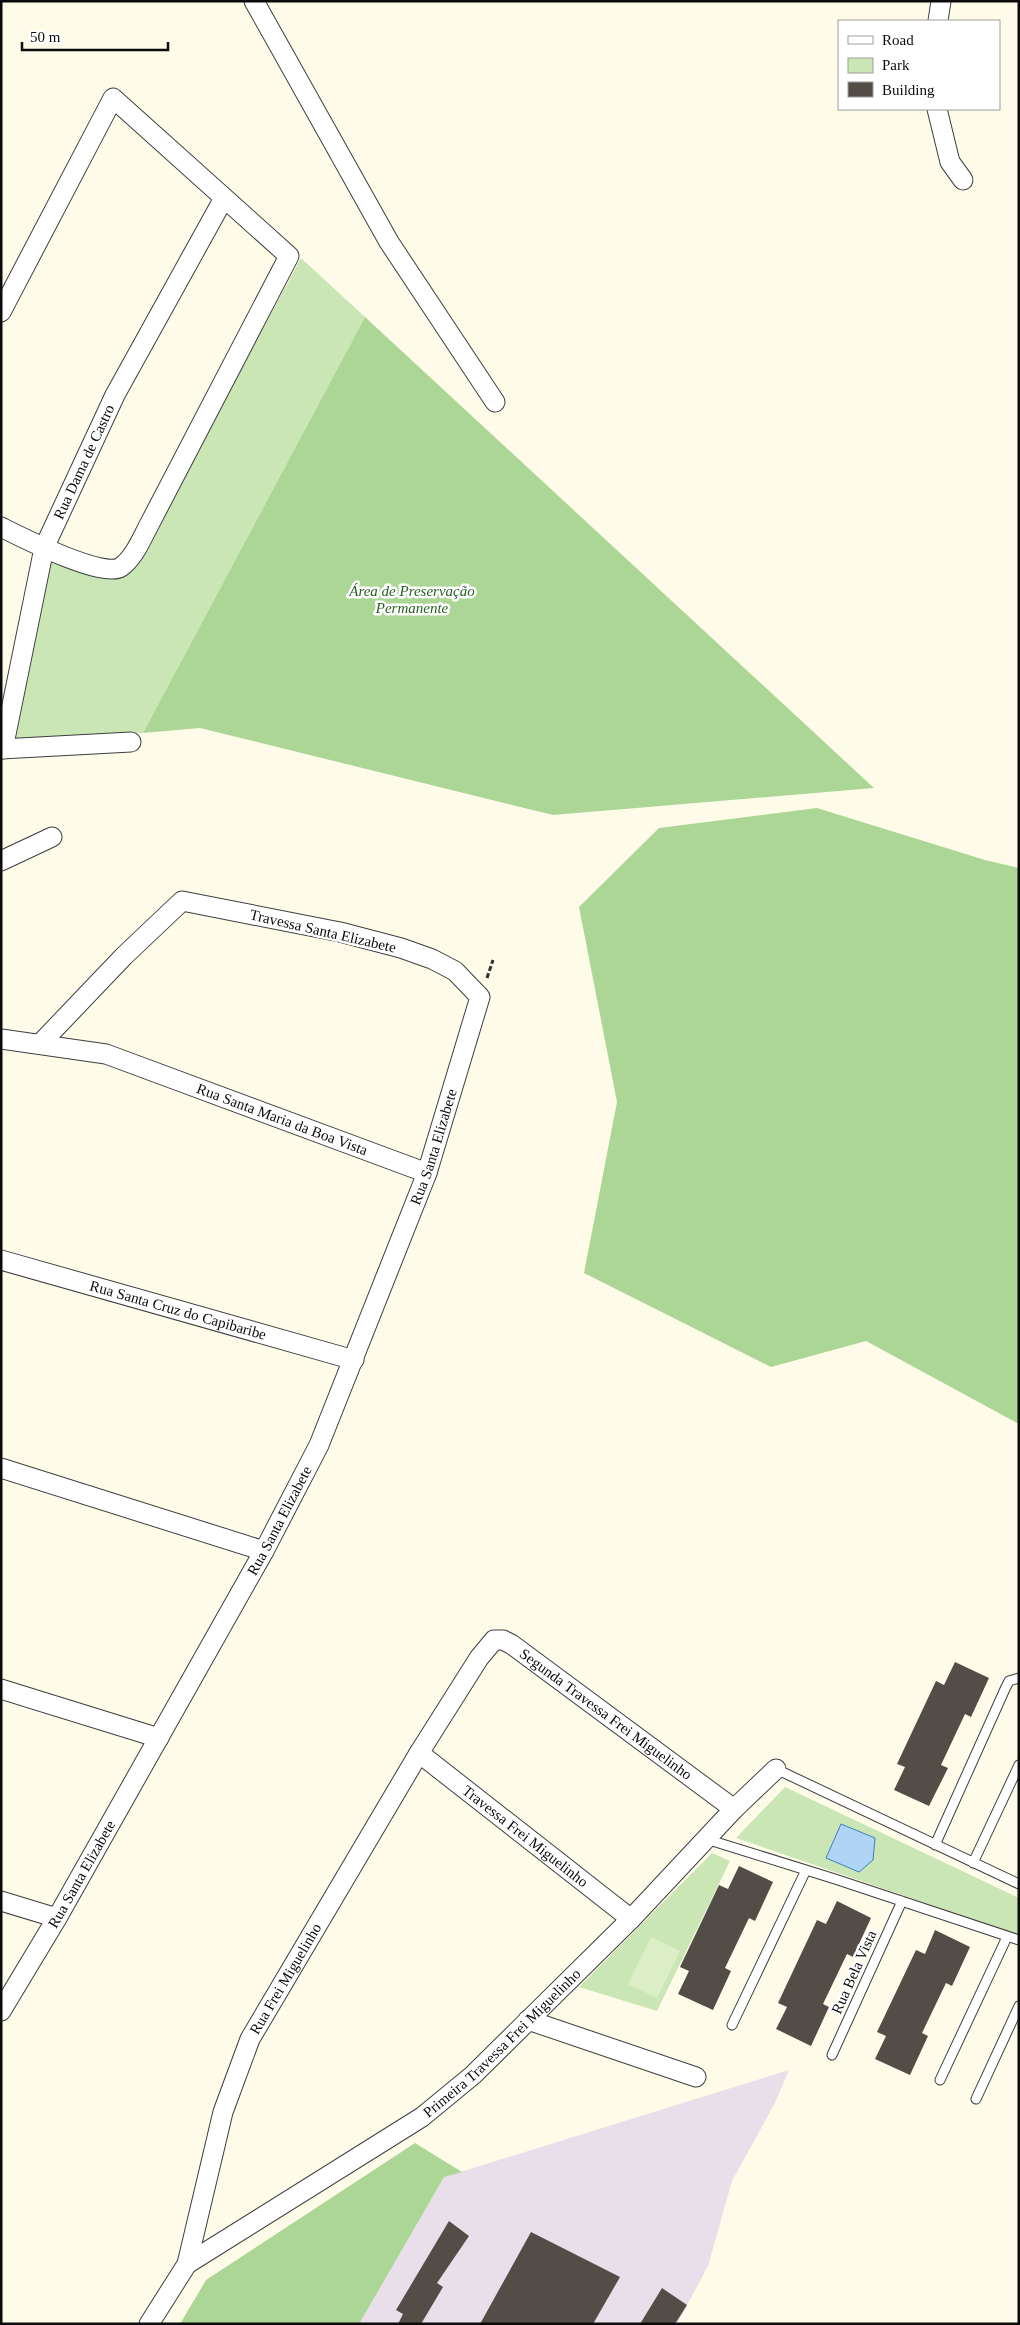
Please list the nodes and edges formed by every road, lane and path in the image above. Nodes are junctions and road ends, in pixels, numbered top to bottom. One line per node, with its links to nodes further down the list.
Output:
1 (254, 1): 8 (street)
2 (941, 1): 3 (street)
3 (938, 20)
4 (937, 110): 5 (street)
5 (964, 180)
6 (224, 198): 7 (street); 10 (street, Rua Dama de Castro); 10 (street)
7 (1, 312)
8 (495, 402)
9 (1, 527): 10 (street)
10 (44, 548): 12 (street, Rua Dama de Castro)
11 (131, 742): 12 (street)
12 (2, 749)
13 (52, 837): 14 (street)
14 (1, 861)
15 (480, 997): 17 (street, Travessa Santa Elizabete); 18 (street, Rua Santa Elizabete)
16 (1, 1040): 17 (street, Rua Santa Maria da Boa Vista)
17 (40, 1044): 18 (street, Rua Santa Maria da Boa Vista)
18 (427, 1173): 20 (street, Rua Santa Elizabete)
19 (1, 1260): 20 (street, Rua Santa Cruz do Capibaribe)
20 (354, 1360): 22 (street, Rua Santa Elizabete)
21 (1, 1468): 22 (street)
22 (264, 1551): 26 (street, Rua Santa Elizabete)
23 (478, 1658): 27 (street, Rua Frei Miguelinho); 30 (street, Segunda Travessa Frei Miguelinho)
24 (1019, 1678): 32 (lane)
25 (1, 1689): 26 (street)
26 (158, 1738): 38 (street, Rua Santa Elizabete)
27 (419, 1752): 39 (street, Travessa Frei Miguelinho); 50 (street, Rua Frei Miguelinho)
28 (1019, 1765): 33 (lane)
29 (776, 1769): 30 (street, Primeira Travessa Frei Miguelinho); 32 (lane)
30 (734, 1809): 31 (street, Primeira Travessa Frei Miguelinho)
31 (706, 1839): 34 (lane); 39 (street, Primeira Travessa Frei Miguelinho)
32 (935, 1844): 33 (lane)
33 (973, 1863): 35 (lane)
34 (806, 1870): 37 (lane); 45 (lane)
35 (1019, 1884)
36 (1, 1901): 38 (street)
37 (902, 1901): 40 (lane); 46 (lane, Rua Bela Vista)
38 (56, 1918): 43 (street, Rua Santa Elizabete)
39 (631, 1919): 44 (street, Primeira Travessa Frei Miguelinho)
40 (1006, 1937): 41 (lane); 48 (lane)
41 (1019, 1940)
42 (1019, 2006): 49 (lane)
43 (1, 2010)
44 (528, 2020): 47 (street); 50 (street, Primeira Travessa Frei Miguelinho)
45 (732, 2025)
46 (832, 2055)
47 (696, 2077)
48 (940, 2080)
49 (976, 2099)
50 (187, 2264): 51 (street, Rua Frei Miguelinho)
51 (149, 2324)

